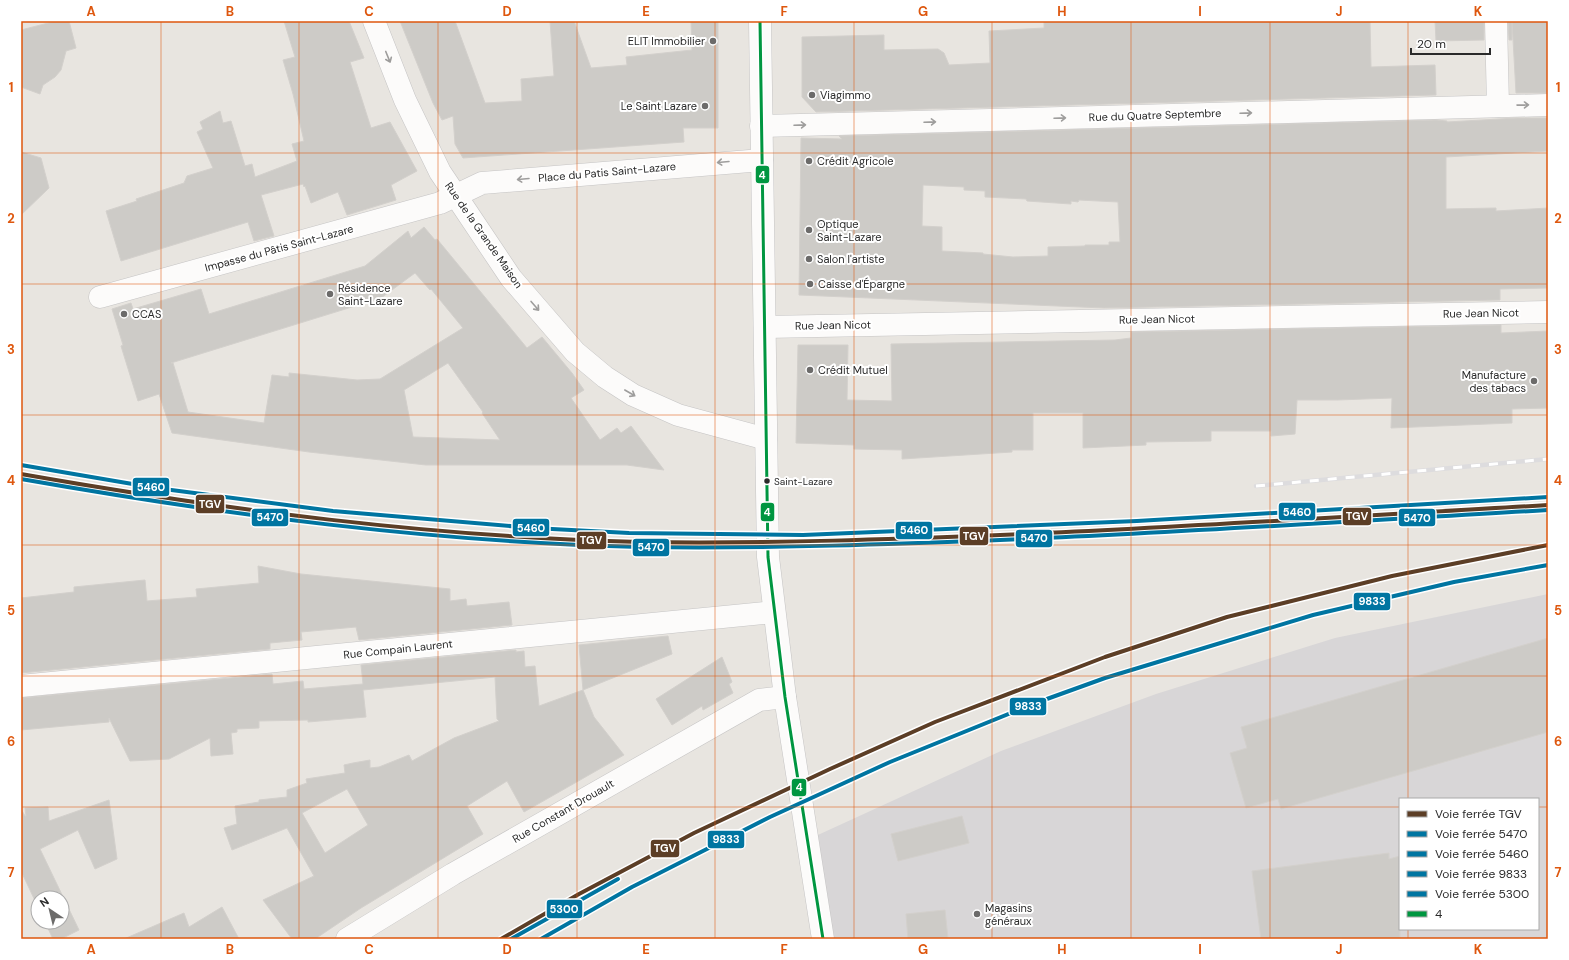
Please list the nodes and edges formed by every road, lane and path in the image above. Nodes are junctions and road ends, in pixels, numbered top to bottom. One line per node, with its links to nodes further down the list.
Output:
1 (374, 21): 8 (street, Rue de la Grande Maison, one-way to 8)
2 (760, 21): 6 (street)
3 (1496, 21): 5 (street)
4 (1548, 105): 5 (street, Rue du Quatre Septembre, one-way to 4)
5 (1498, 106): 6 (street, Rue du Quatre Septembre, one-way to 5)
6 (761, 126): 7 (street)
7 (762, 160): 8 (street, Place du Patis Saint-Lazare, one-way to 8); 11 (street)
8 (456, 195): 9 (street, Impasse du Pâtis Saint-Lazare); 12 (street, Rue de la Grande Maison, one-way to 12)
9 (100, 297)
10 (1548, 312): 11 (street, Rue Jean Nicot)
11 (765, 327): 12 (street)
12 (766, 439): 13 (street)
13 (774, 612): 14 (street, Rue Compain Laurent); 15 (street)
14 (21, 686)
15 (785, 697): 16 (street, Rue Constant Drouault); 17 (street)
16 (347, 939)
17 (823, 939)

